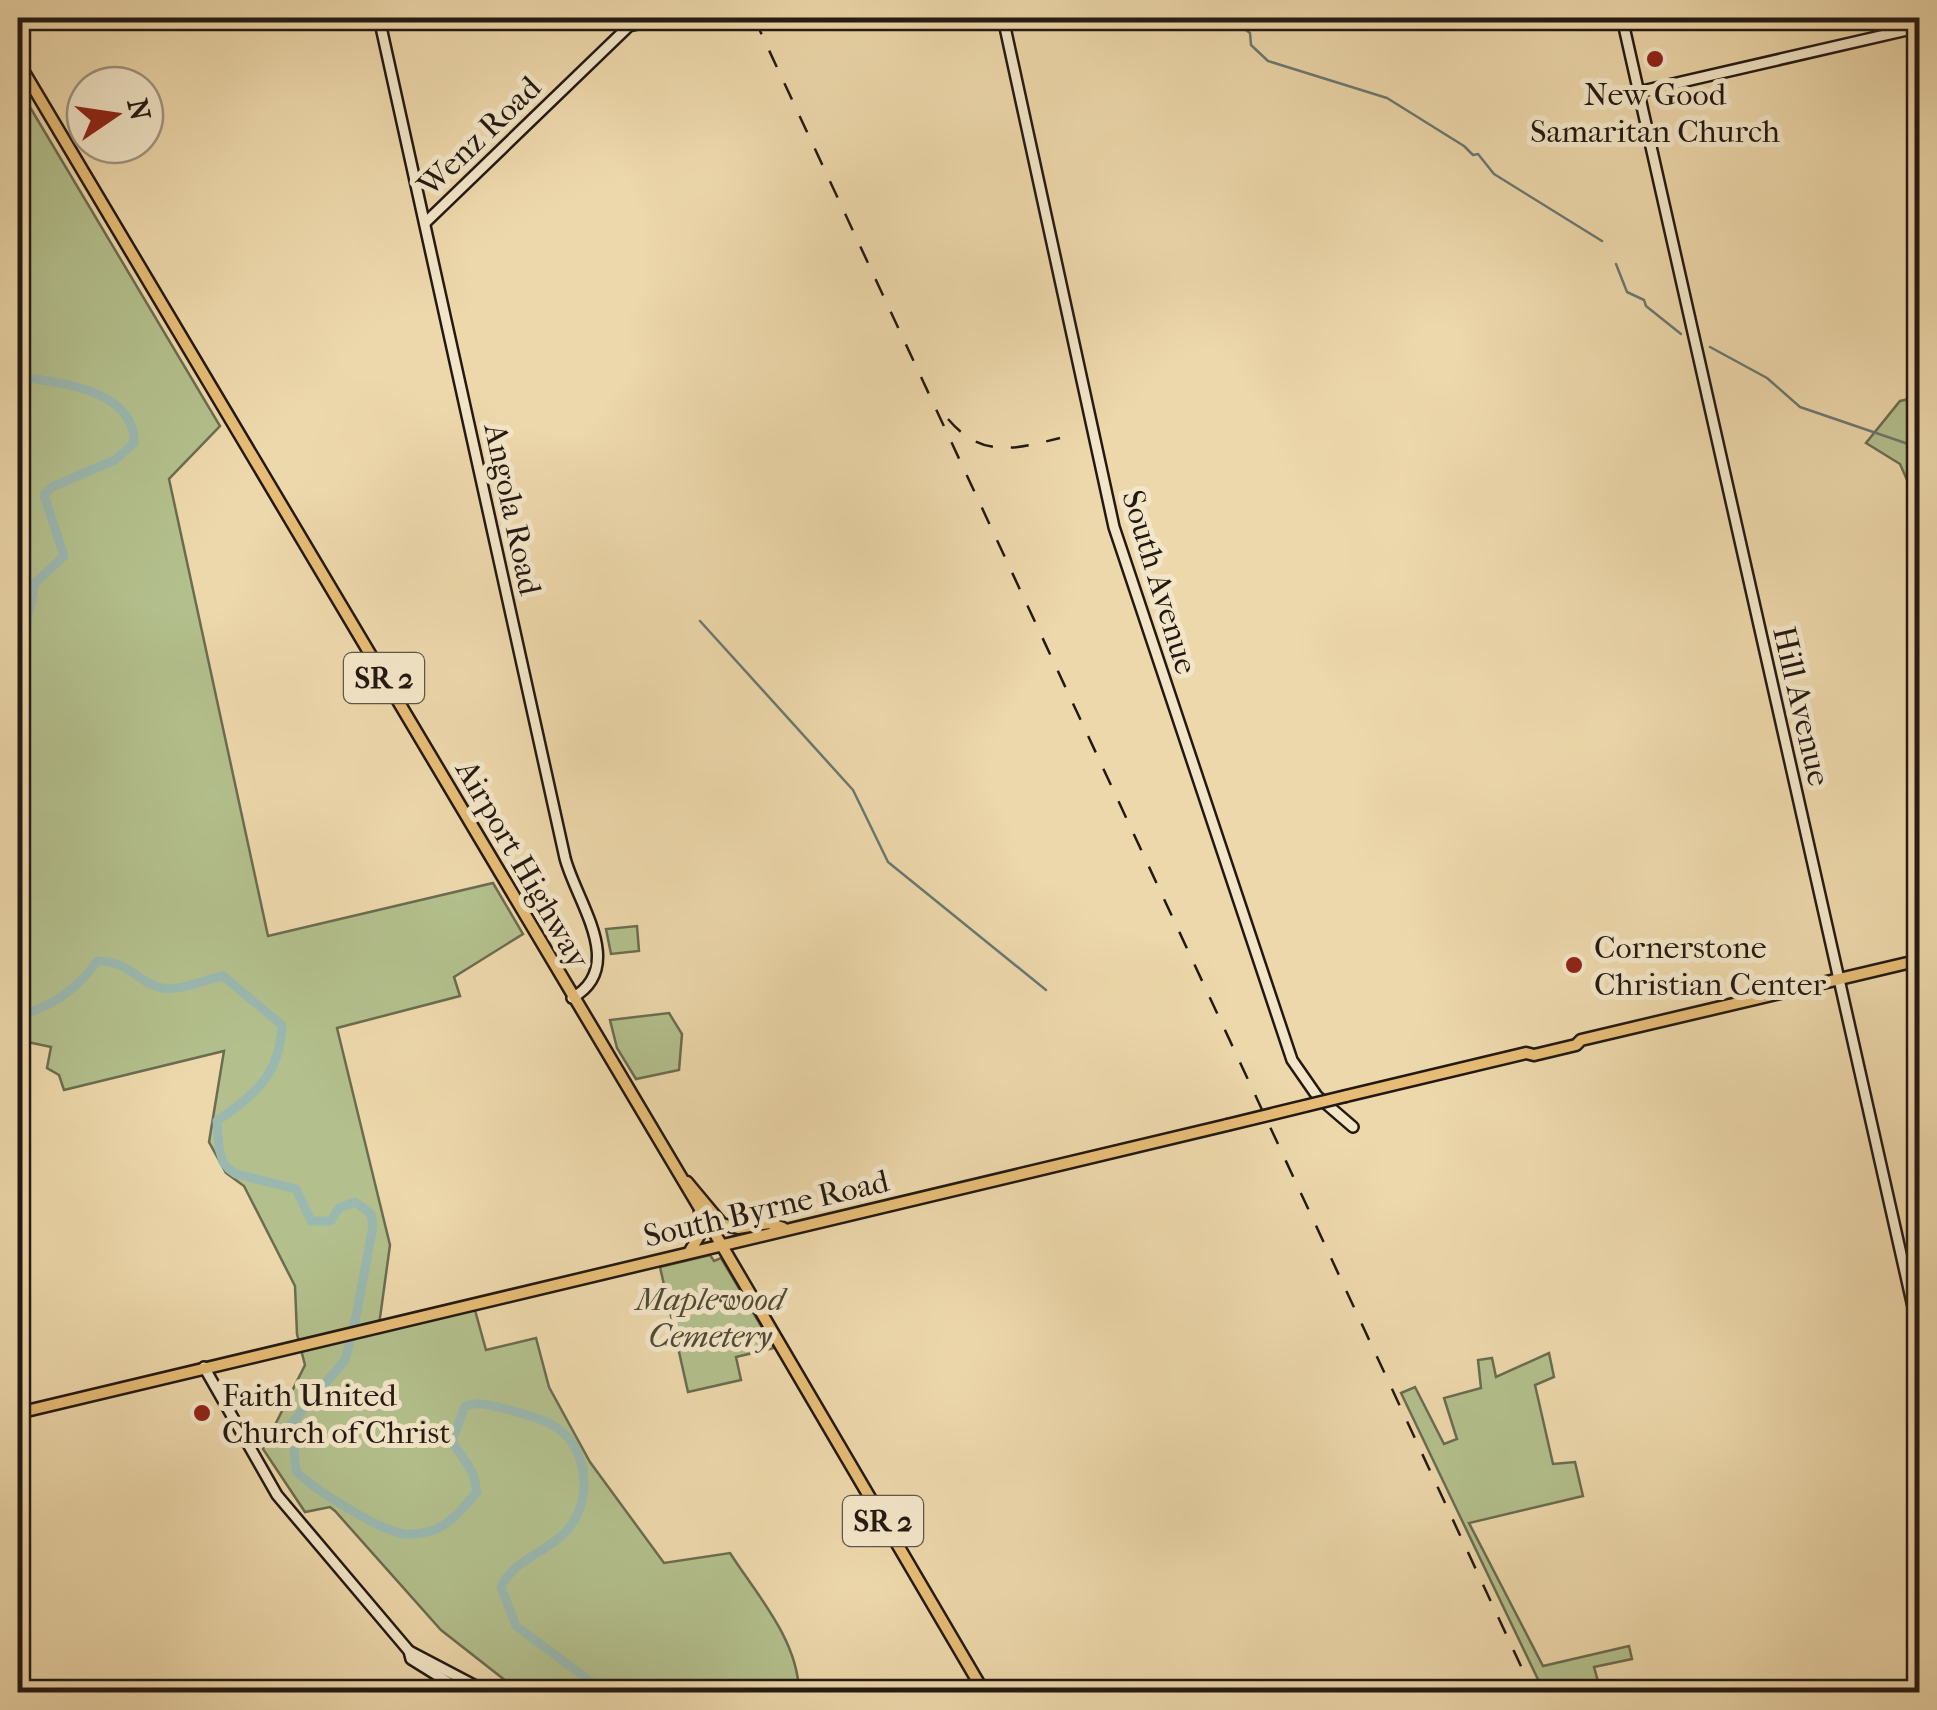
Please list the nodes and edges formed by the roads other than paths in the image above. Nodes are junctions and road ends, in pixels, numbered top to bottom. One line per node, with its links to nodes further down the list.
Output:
1 (380, 18): 8 (street, Angola Road)
2 (664, 18): 8 (street, Wenz Road)
3 (1003, 18): 12 (street, South Avenue)
4 (1623, 21): 7 (street, Hill Avenue)
5 (1920, 27): 7 (street)
6 (18, 62): 11 (main road, Airport Highway / SR 2)
7 (1638, 88): 10 (street, Hill Avenue)
8 (425, 223): 11 (street, Angola Road)
9 (1920, 960): 10 (main road, South Byrne Road)
10 (1838, 979): 15 (main road, South Byrne Road, bridge); 18 (street, Hill Avenue)
11 (572, 998): 13 (main road, Airport Highway / SR 2)
12 (1353, 1128)
13 (679, 1175): 14 (main road, Airport Highway / SR 2); 15 (main road)
14 (700, 1210): 16 (main road, Airport Highway / SR 2); 17 (main road)
15 (788, 1228): 16 (main road, South Byrne Road)
16 (721, 1244): 17 (main road, South Byrne Road); 24 (main road, Airport Highway / SR 2)
17 (689, 1252): 19 (main road, South Byrne Road)
18 (1920, 1338)
19 (204, 1367): 20 (main road, South Byrne Road); 21 (street)
20 (18, 1413)
21 (409, 1651): 22 (street); 23 (street)
22 (464, 1692)
23 (487, 1692)
24 (984, 1692)

